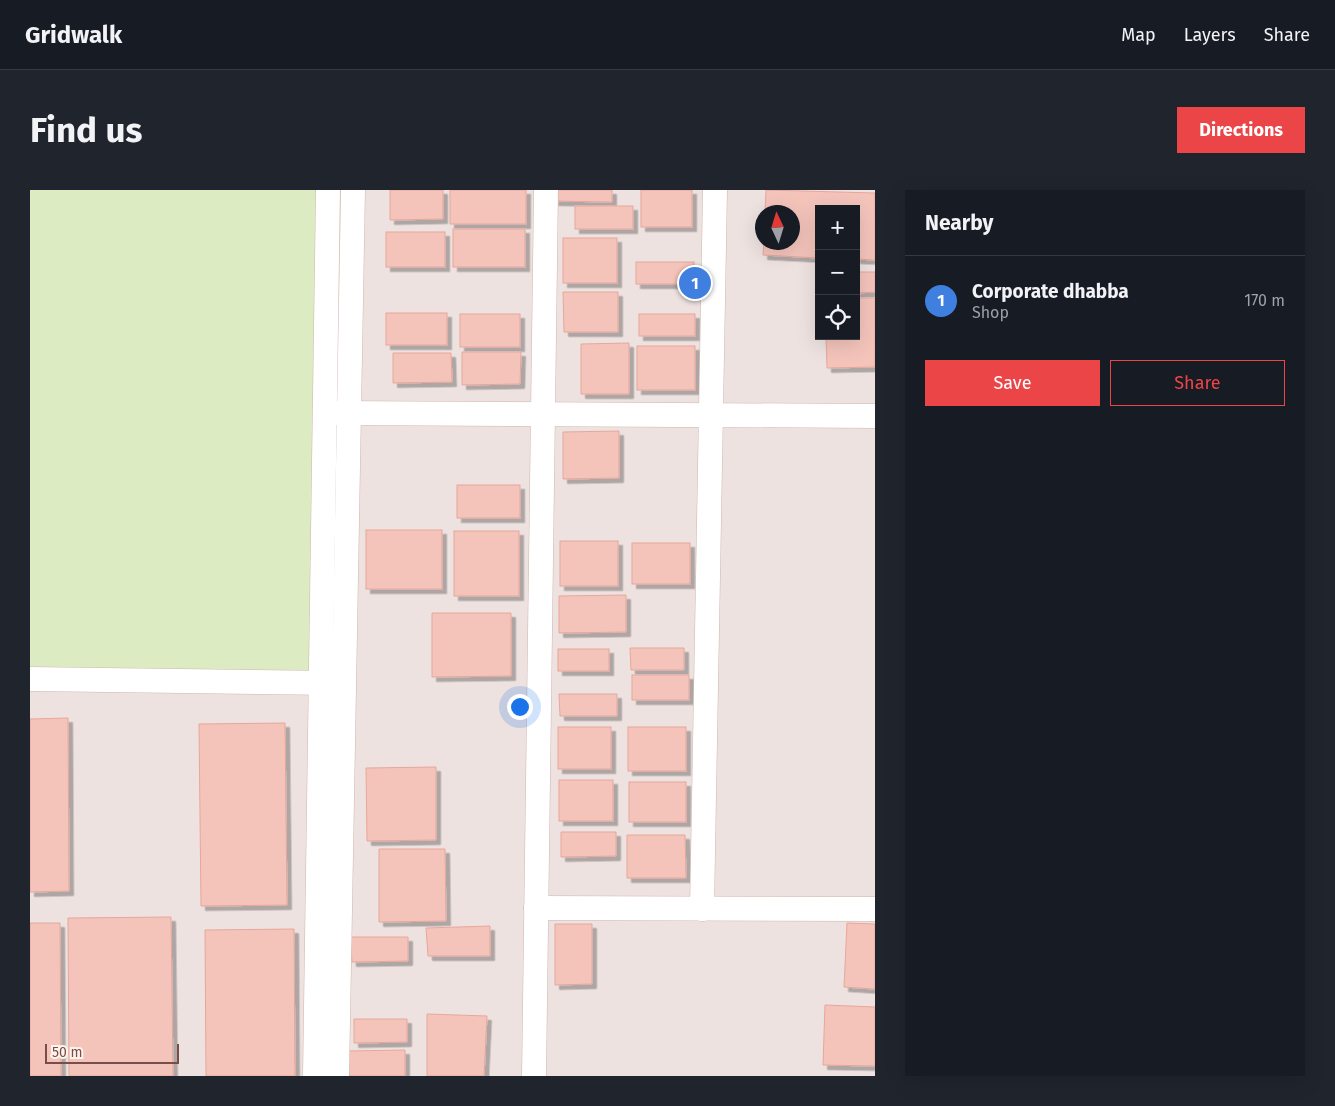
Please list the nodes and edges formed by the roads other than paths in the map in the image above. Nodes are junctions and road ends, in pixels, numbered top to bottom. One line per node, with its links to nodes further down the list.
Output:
1 (328, 190): 5 (street)
2 (353, 190): 6 (street)
3 (546, 190): 7 (street)
4 (715, 190): 8 (street)
5 (325, 413): 6 (street); 11 (street)
6 (349, 413): 7 (street); 12 (street)
7 (543, 414): 8 (street); 13 (street)
8 (711, 415): 9 (street); 14 (street)
9 (875, 416)
10 (30, 679): 11 (street)
11 (321, 683): 12 (street); 16 (street)
12 (344, 683): 17 (street)
13 (536, 908): 14 (street); 18 (street)
14 (702, 909): 15 (street)
15 (875, 909)
16 (315, 1076)
17 (337, 1076)
18 (534, 1076)

